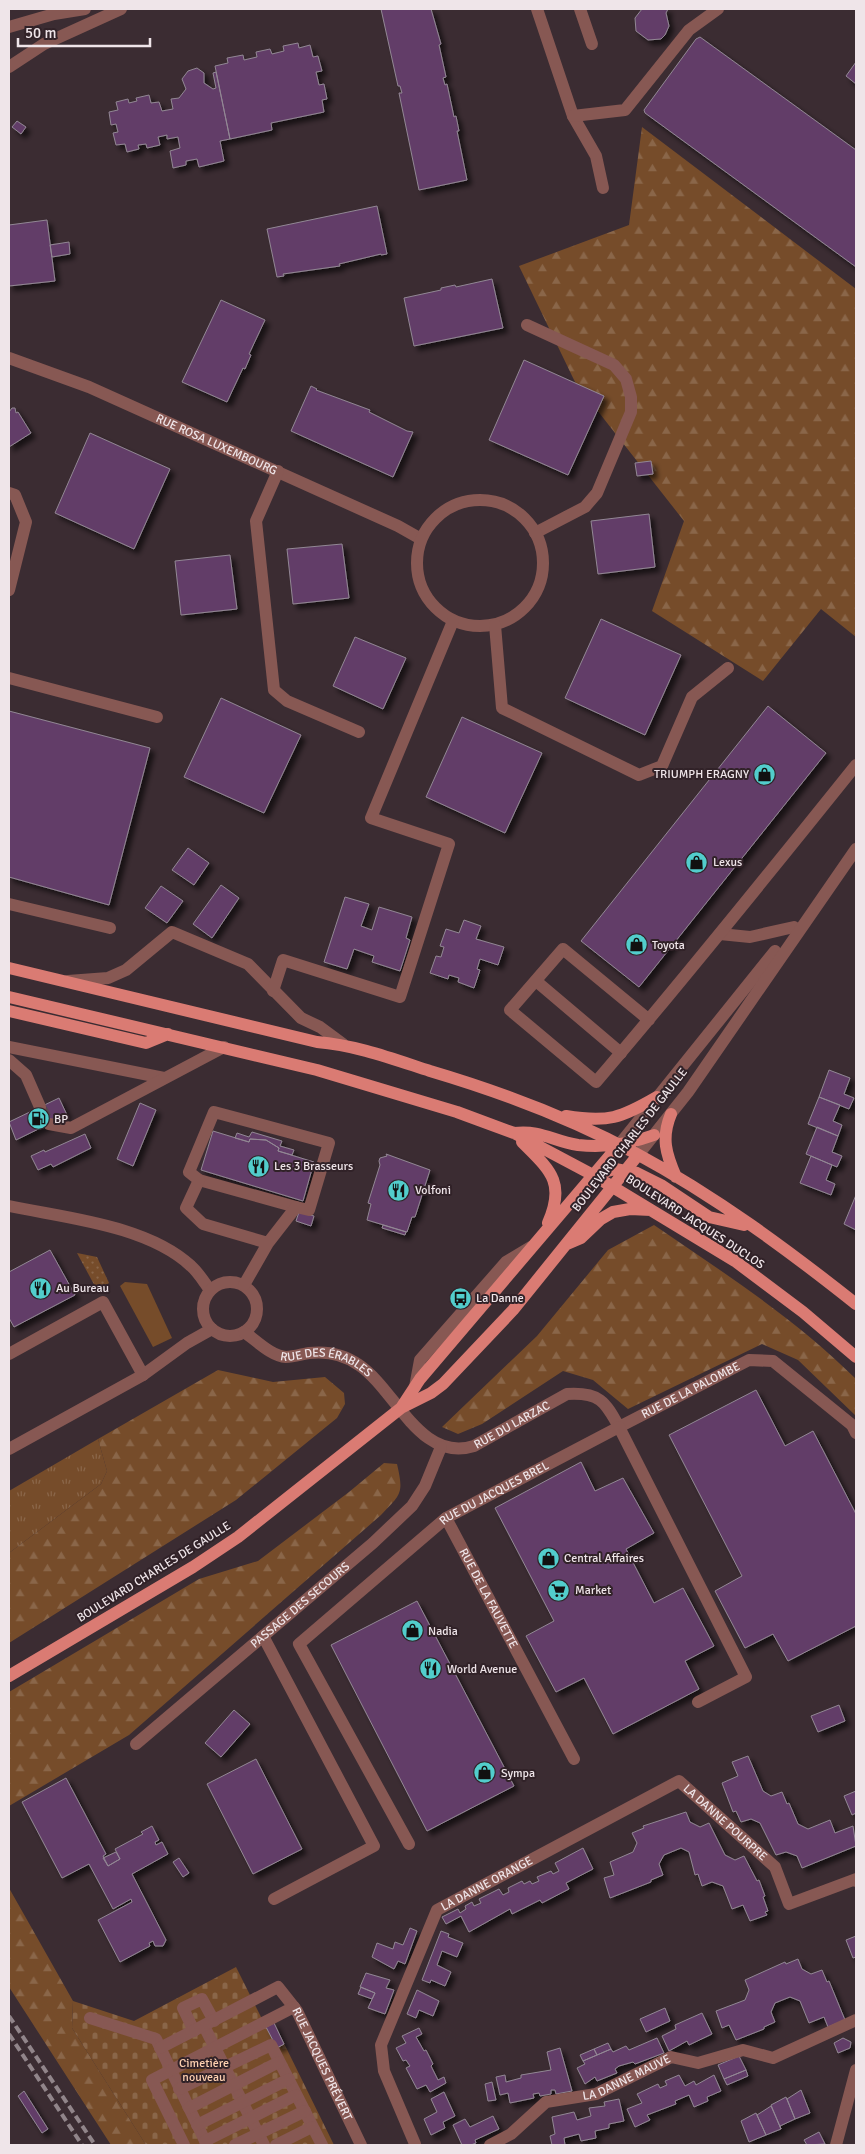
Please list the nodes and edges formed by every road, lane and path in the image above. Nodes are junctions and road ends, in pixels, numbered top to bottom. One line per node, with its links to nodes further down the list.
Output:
1 (85, 9): 6 (street)
2 (122, 9): 8 (street)
3 (537, 9): 9 (street)
4 (580, 9): 7 (street)
5 (718, 9): 9 (street)
6 (9, 28)
7 (592, 44)
8 (9, 67)
9 (573, 116): 10 (street)
10 (603, 188)
11 (527, 325): 15 (street)
12 (9, 358): 13 (street, RUE ROSA LUXEMBOURG)
13 (278, 471): 16 (street, RUE ROSA LUXEMBOURG); 23 (street)
14 (9, 494): 17 (street)
15 (535, 532): 16 (street); 19 (street)
16 (421, 539): 18 (street)
17 (9, 590)
18 (453, 621): 19 (street); 33 (street)
19 (495, 625): 20 (street)
20 (728, 668)
21 (9, 678): 22 (street)
22 (157, 716)
23 (359, 732)
24 (856, 765): 29 (street)
25 (853, 854): 27 (street, BOULEVARD CHARLES DE GAULLE); 47 (street, BOULEVARD CHARLES DE GAULLE)
26 (9, 904): 28 (street)
27 (794, 927): 29 (street); 44 (street, BOULEVARD CHARLES DE GAULLE)
28 (110, 928)
29 (720, 934): 36 (street)
30 (9, 968): 31 (main road)
31 (68, 981): 33 (street); 38 (main road)
32 (536, 981): 36 (street); 41 (street); 41 (street)
33 (273, 991): 38 (street)
34 (9, 998): 37 (main road)
35 (9, 1011): 37 (main road)
36 (649, 1020): 41 (street)
37 (168, 1034): 40 (main road)
38 (343, 1044): 46 (main road)
39 (9, 1047): 43 (street)
40 (224, 1047): 43 (street); 49 (main road)
41 (621, 1053)
42 (9, 1060): 45 (street)
43 (164, 1078): 48 (street)
44 (657, 1098): 46 (main road); 51 (street, BOULEVARD CHARLES DE GAULLE)
45 (40, 1107)
46 (546, 1112): 51 (main road, BOULEVARD JACQUES DUCLOS)
47 (671, 1114): 50 (street, BOULEVARD CHARLES DE GAULLE); 55 (main road)
48 (49, 1124)
49 (514, 1134): 51 (main road); 54 (main road, BOULEVARD JACQUES DUCLOS); 64 (main road)
50 (654, 1135): 51 (main road); 52 (street, BOULEVARD CHARLES DE GAULLE)
51 (619, 1145): 52 (main road, BOULEVARD JACQUES DUCLOS); 54 (main road, BOULEVARD CHARLES DE GAULLE)
52 (638, 1154): 53 (main road, BOULEVARD CHARLES DE GAULLE); 55 (main road, BOULEVARD JACQUES DUCLOS)
53 (626, 1170): 54 (main road); 57 (main road, BOULEVARD CHARLES DE GAULLE); 61 (main road)
54 (594, 1175): 57 (main road, BOULEVARD JACQUES DUCLOS); 64 (main road, BOULEVARD CHARLES DE GAULLE)
55 (676, 1177): 61 (main road, BOULEVARD JACQUES DUCLOS)
56 (199, 1180): 59 (street); 59 (street); 62 (street)
57 (612, 1186): 60 (main road, BOULEVARD JACQUES DUCLOS); 63 (main road, BOULEVARD CHARLES DE GAULLE)
58 (9, 1206): 66 (street)
59 (296, 1207): 62 (street)
60 (653, 1210): 63 (main road); 71 (main road, BOULEVARD JACQUES DUCLOS)
61 (754, 1228): 67 (main road, BOULEVARD JACQUES DUCLOS)
62 (268, 1243): 65 (street)
63 (564, 1245): 73 (main road, BOULEVARD CHARLES DE GAULLE)
64 (534, 1246): 73 (main road, BOULEVARD CHARLES DE GAULLE)
65 (244, 1286): 66 (street); 69 (street)
66 (210, 1290): 68 (street)
67 (856, 1304)
68 (212, 1329): 69 (street); 72 (street)
69 (244, 1332): 73 (street, RUE DES ÉRABLES)
70 (9, 1354): 72 (street)
71 (856, 1357)
72 (143, 1375): 77 (street)
73 (401, 1408): 76 (street); 80 (main road, BOULEVARD CHARLES DE GAULLE)
74 (619, 1427): 75 (street, RUE DE LA PALOMBE); 76 (street, RUE DU LARZAC); 78 (street, RUE DU JACQUES BREL); 81 (street)
75 (856, 1433)
76 (441, 1446): 79 (street, PASSAGE DES SECOURS)
77 (9, 1449)
78 (446, 1518): 83 (street, RUE DE LA FAUVETTE); 85 (street, RUE DU JACQUES BREL)
79 (263, 1636): 82 (street, PASSAGE DES SECOURS); 87 (street)
80 (9, 1676)
81 (698, 1702)
82 (136, 1744)
83 (574, 1759)
84 (679, 1781): 86 (street, LA DANNE POURPRE); 115 (street, LA DANNE ORANGE)
85 (409, 1844)
86 (856, 1881)
87 (274, 1899)
88 (294, 2007): 91 (street, RUE JACQUES PRÉVERT); 93 (street); 114 (street, RUE JACQUES PRÉVERT)
89 (90, 2018): 92 (street)
90 (856, 2020): 116 (street, LA DANNE MAUVE)
91 (204, 2026): 92 (street); 93 (street)
92 (160, 2048): 96 (street)
93 (215, 2048): 95 (street); 96 (street)
94 (280, 2062): 95 (street); 98 (street); 99 (street)
95 (224, 2066): 99 (street); 100 (street)
96 (170, 2070): 100 (street); 111 (street)
97 (856, 2070): 117 (street)
98 (289, 2079): 101 (street); 102 (street)
99 (234, 2085): 102 (street); 103 (street)
100 (179, 2089): 103 (street)
101 (296, 2095): 104 (street); 105 (street)
102 (242, 2102): 105 (street); 106 (street)
103 (188, 2108): 106 (street)
104 (305, 2111): 107 (street); 108 (street)
105 (250, 2118): 108 (street); 109 (street)
106 (197, 2124): 109 (street)
107 (312, 2127): 110 (street); 113 (street)
108 (261, 2140): 112 (street)
109 (206, 2143)
110 (320, 2144)
111 (184, 2145)
112 (235, 2145)
113 (276, 2145)
114 (361, 2145)
115 (414, 2145)
116 (490, 2145)
117 (836, 2145)

